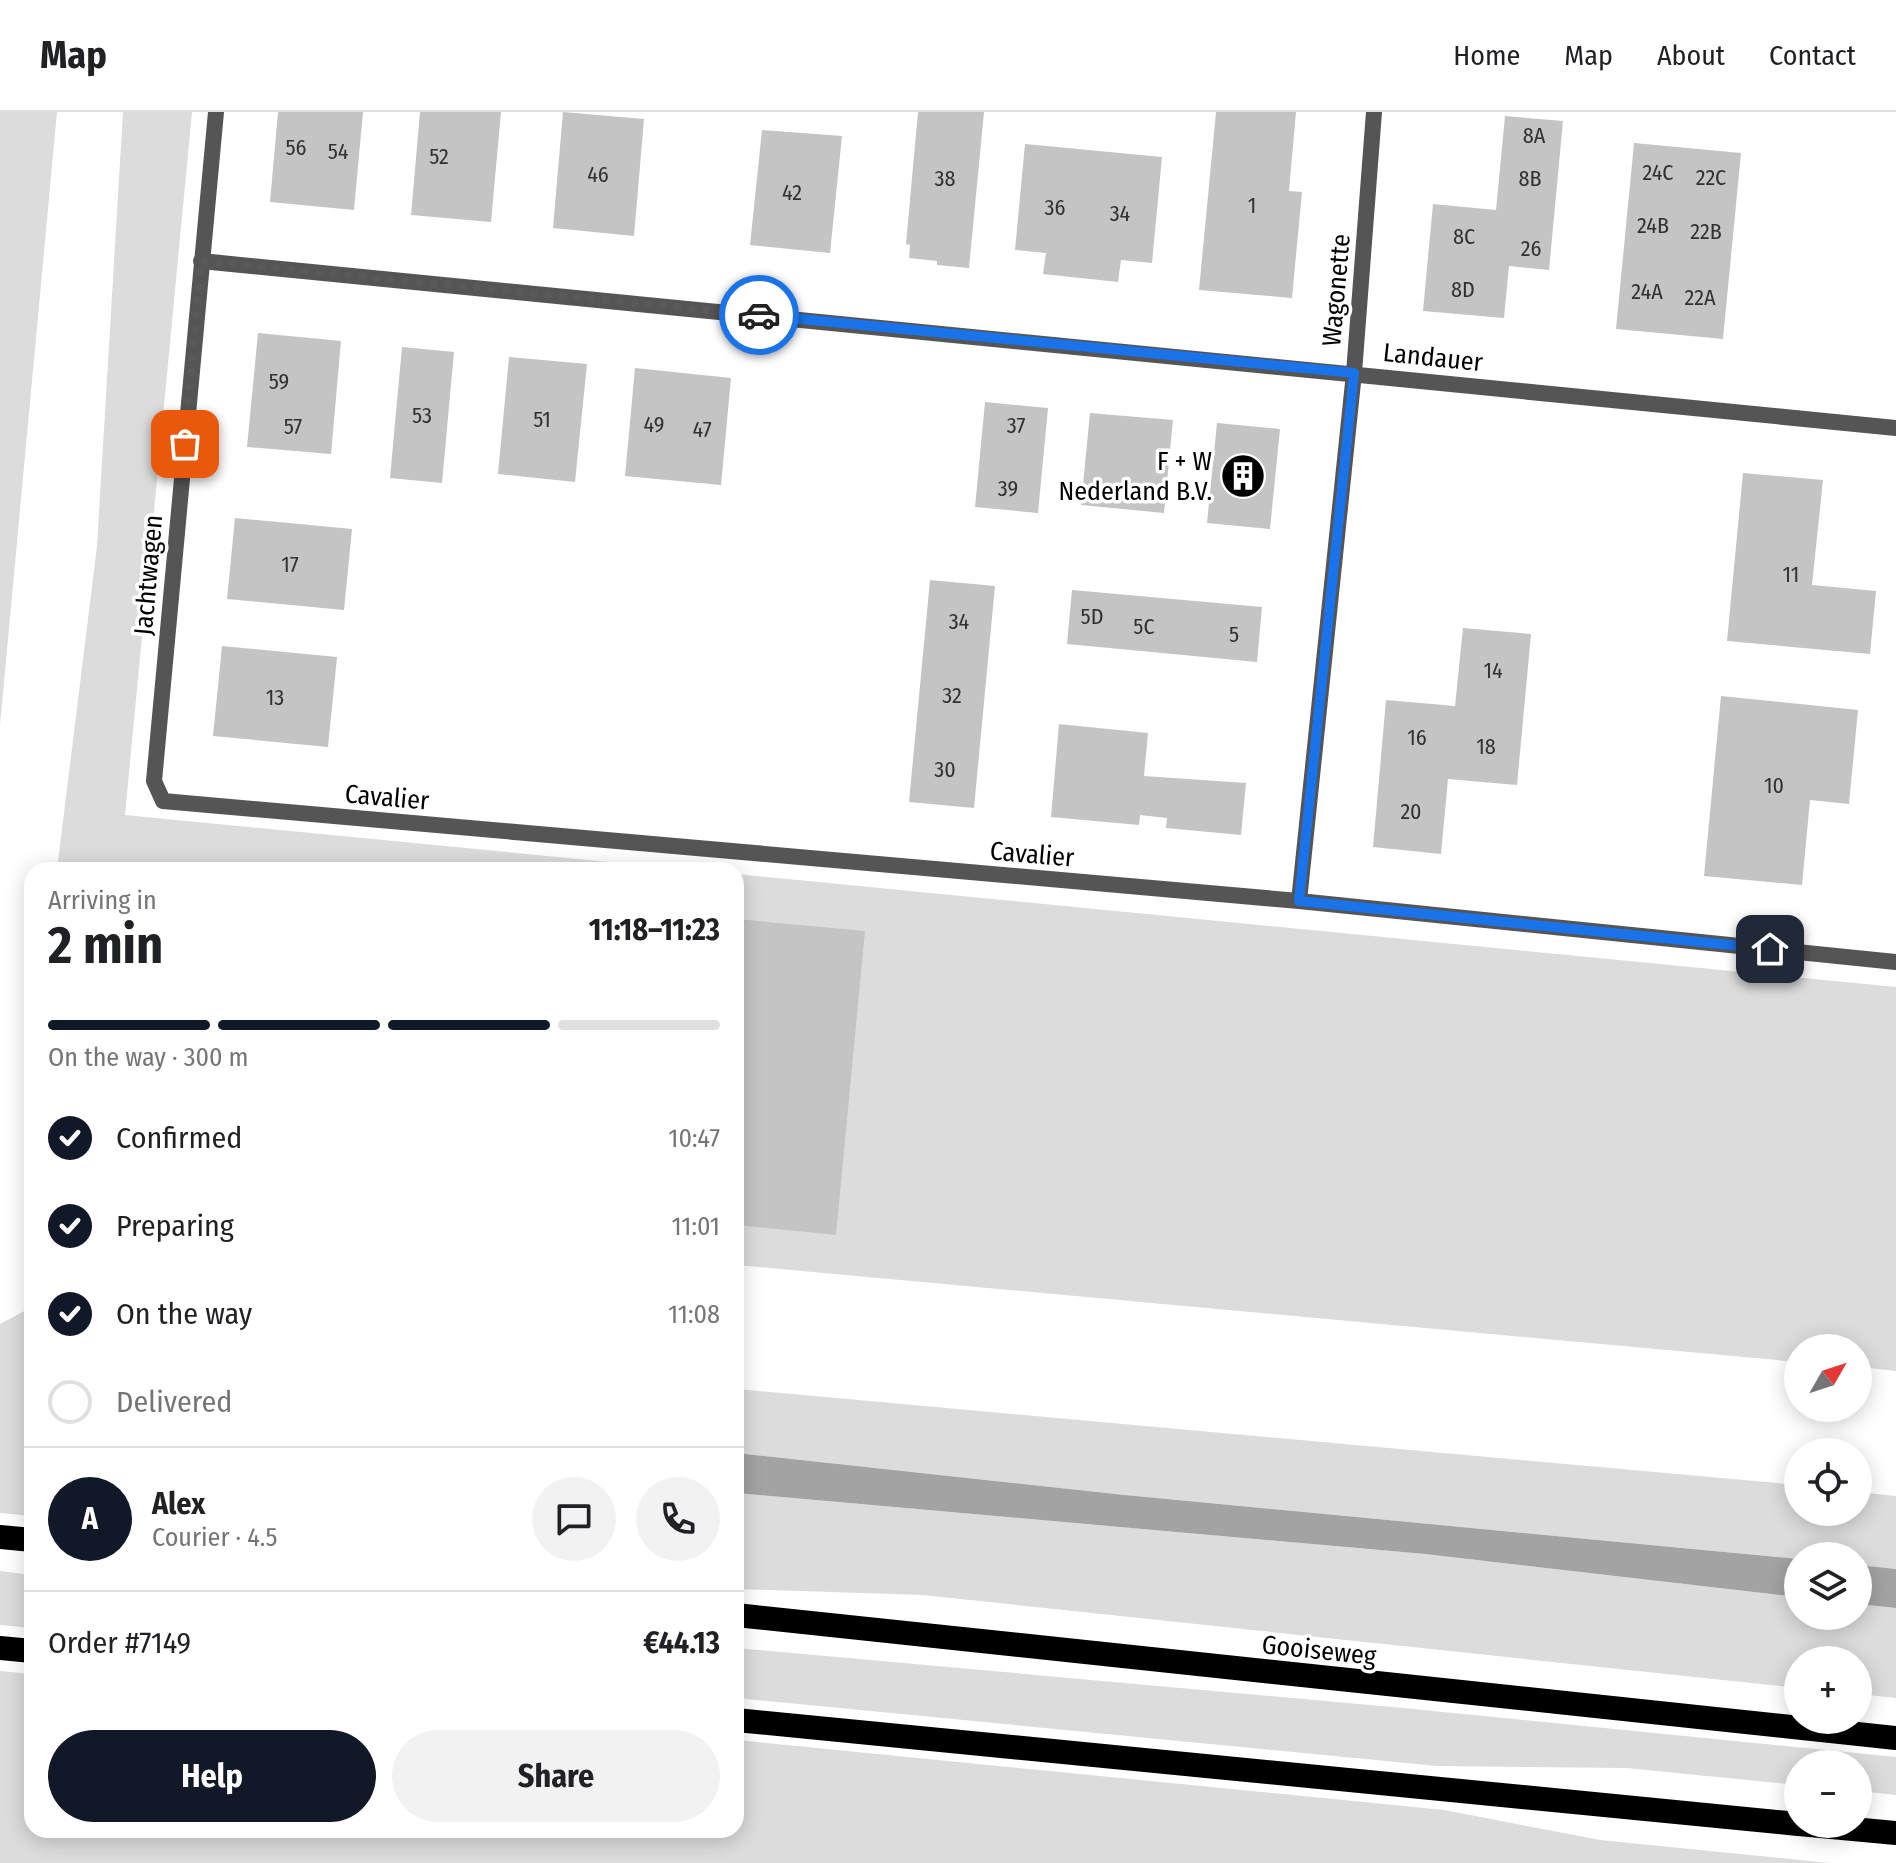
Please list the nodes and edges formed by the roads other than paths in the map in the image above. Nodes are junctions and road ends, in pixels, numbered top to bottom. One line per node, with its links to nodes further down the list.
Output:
1 (216, 112): 3 (street, Jachtwagen)
2 (1374, 112): 4 (street, Wagonette)
3 (201, 261): 4 (street, Landauer); 6 (street, Jachtwagen)
4 (1354, 373): 5 (street, Landauer); 7 (street, Wagonette)
5 (1896, 428)
6 (163, 801): 7 (street, Cavalier)
7 (1299, 901): 8 (street, Cavalier)
8 (1896, 962)
9 (0, 1537): 10 (highway)
10 (24, 1539)
11 (744, 1616): 15 (highway, Gooiseweg)
12 (0, 1648): 13 (highway)
13 (24, 1650)
14 (744, 1721): 16 (highway)
15 (1896, 1738)
16 (1784, 1823)
17 (1872, 1831): 18 (highway)
18 (1896, 1833)

